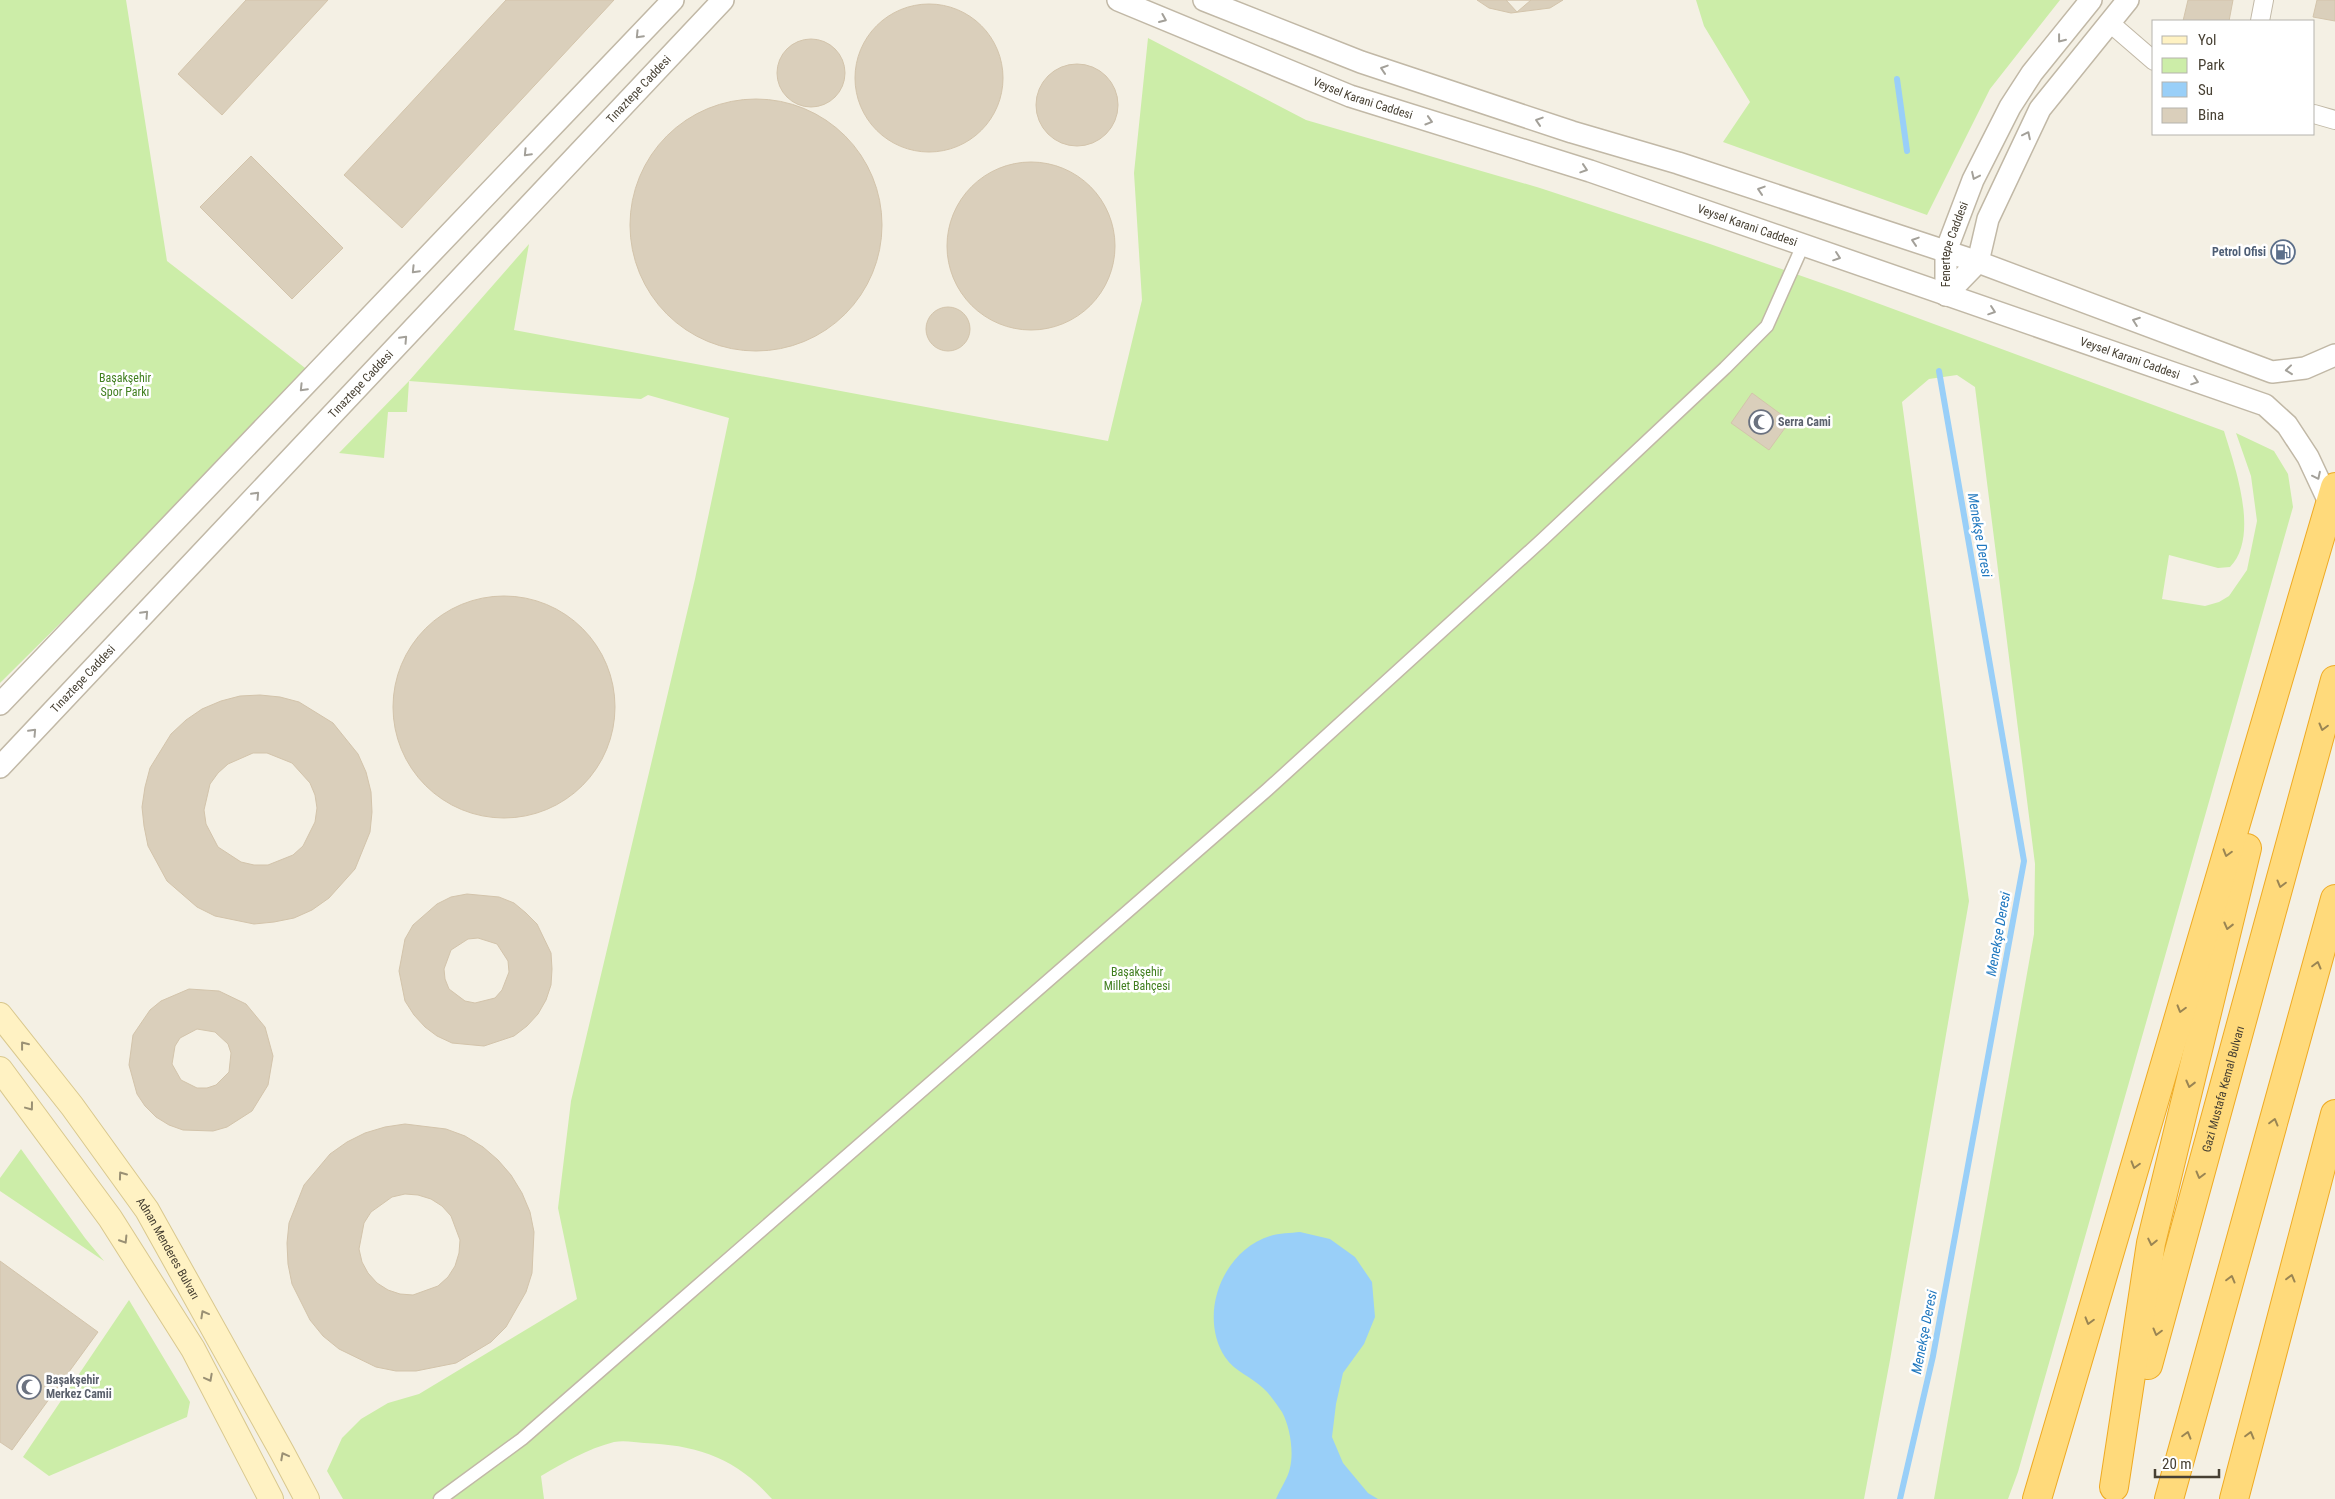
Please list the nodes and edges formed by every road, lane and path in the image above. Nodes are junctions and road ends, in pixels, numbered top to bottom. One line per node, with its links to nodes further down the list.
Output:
1 (673, 0): 20 (street, one-way to 20)
2 (723, 0): 21 (street, Tınaztepe Caddesi, one-way to 2)
3 (1118, 0): 13 (street, Veysel Karani Caddesi, one-way to 13)
4 (1204, 0): 14 (street, one-way to 4)
5 (2091, 0): 14 (street, Fenertepe Caddesi, one-way to 14)
6 (2128, 0): 9 (street, Fenertepe Caddesi)
7 (2264, 0): 8 (street)
8 (2260, 20)
9 (2110, 22): 10 (street); 15 (street, Fenertepe Caddesi, one-way to 9)
10 (2152, 59)
11 (2315, 114): 12 (street)
12 (2335, 120)
13 (1803, 245): 16 (street, Veysel Karani Caddesi, one-way to 16); 29 (street)
14 (1946, 251): 15 (street); 16 (street, Fenertepe Caddesi)
15 (1978, 262): 16 (street, Fenertepe Caddesi); 17 (street, one-way to 15)
16 (1946, 295): 18 (street, Veysel Karani Caddesi, one-way to 18)
17 (2335, 355)
18 (2333, 496): 26 (highway, one-way to 26); 30 (highway, one-way to 30)
19 (2335, 680): 26 (highway, Gazi Mustafa Kemal Bulvarı, one-way to 26)
20 (0, 704)
21 (0, 768)
22 (2335, 899): 31 (highway, one-way to 22)
23 (0, 1015): 28 (main road, Adnan Menderes Bulvarı, one-way to 23)
24 (0, 1069): 27 (main road, one-way to 27)
25 (2335, 1114): 32 (highway, one-way to 25)
26 (2112, 1493)
27 (271, 1499)
28 (307, 1499)
29 (440, 1499)
30 (2037, 1499)
31 (2169, 1499)
32 (2234, 1499)

